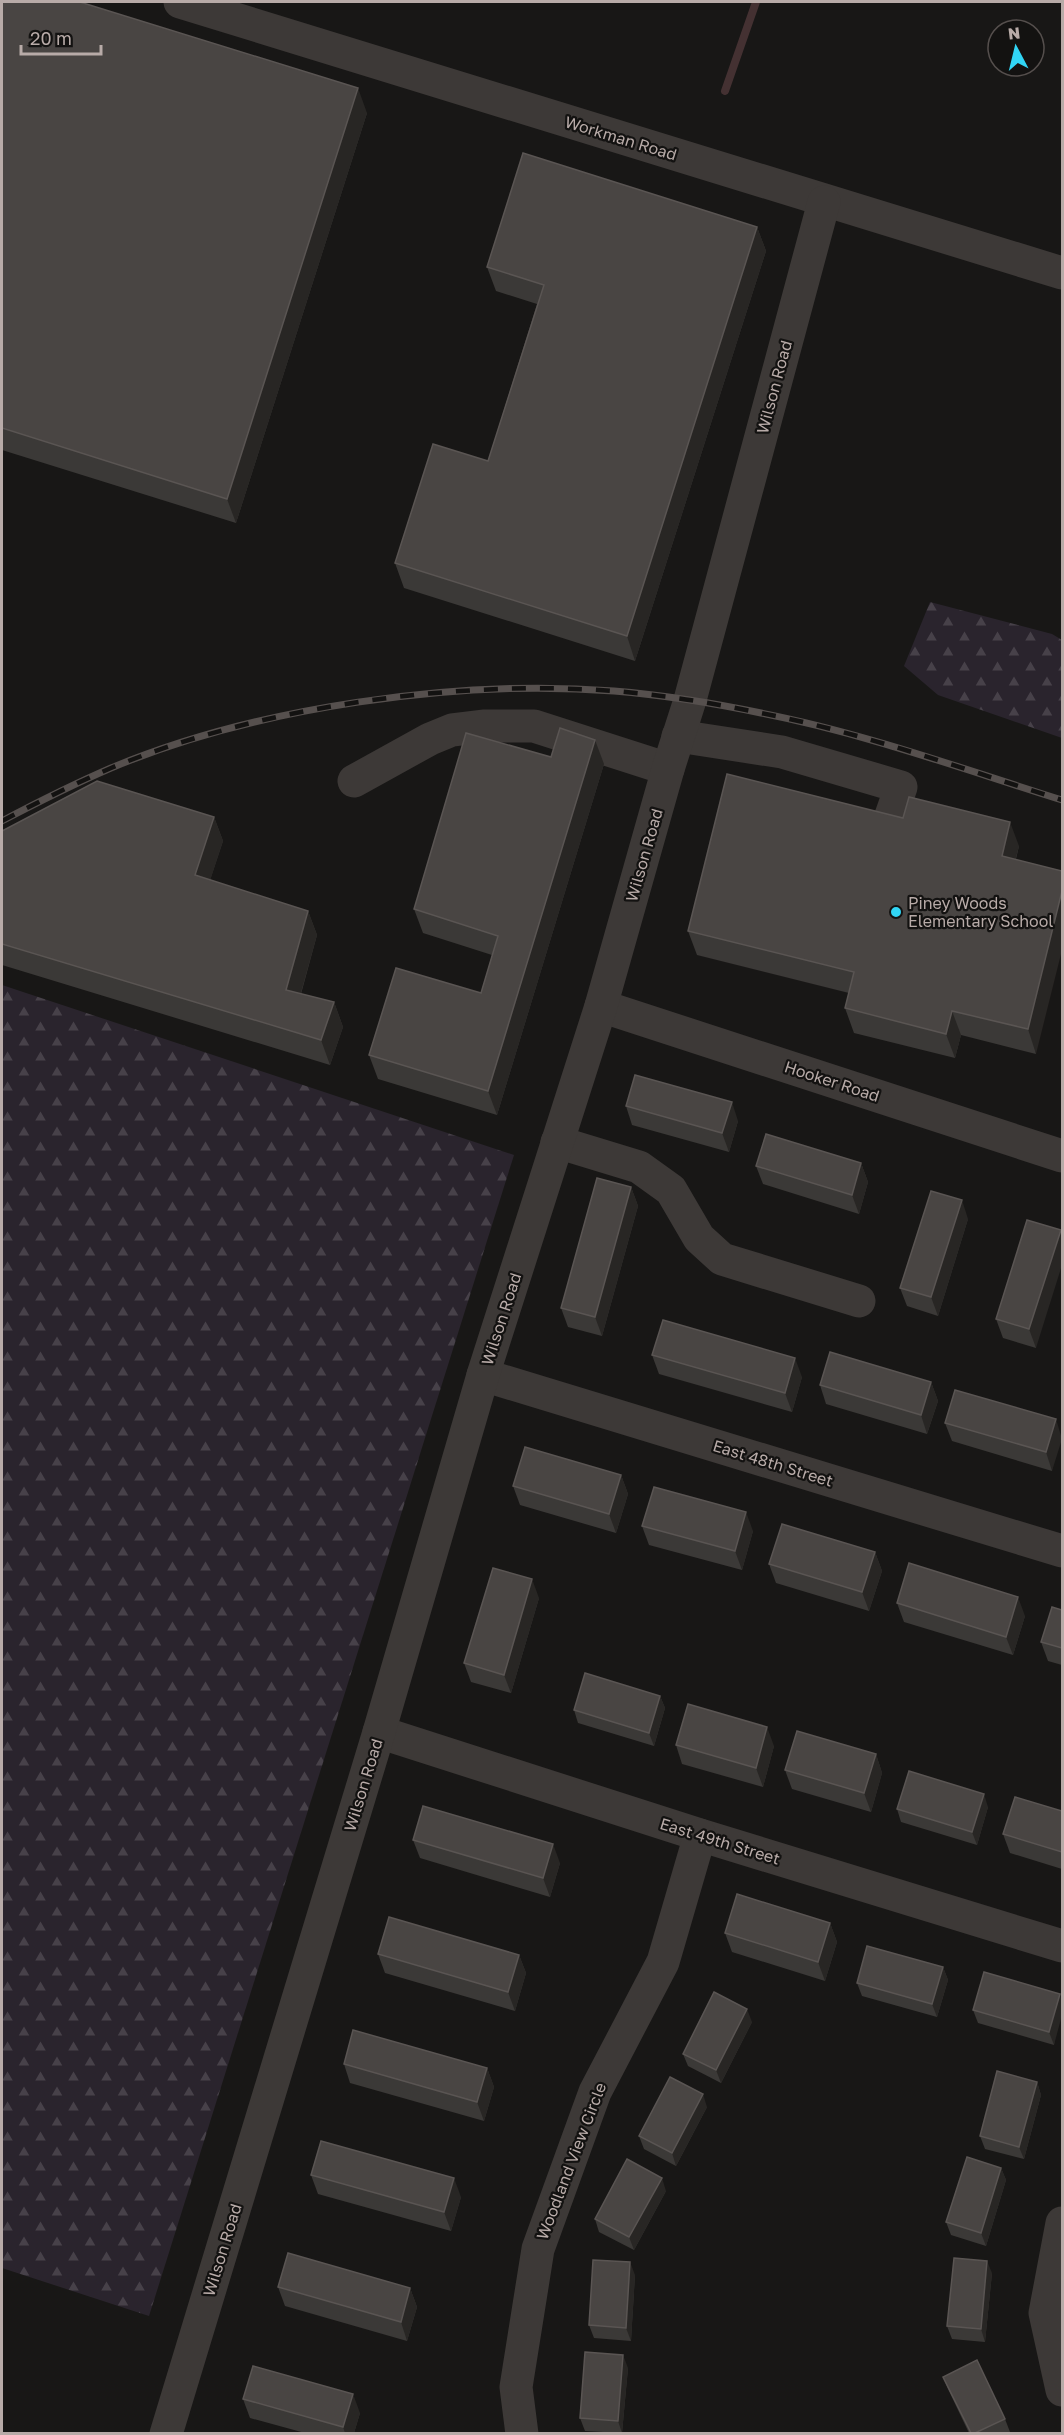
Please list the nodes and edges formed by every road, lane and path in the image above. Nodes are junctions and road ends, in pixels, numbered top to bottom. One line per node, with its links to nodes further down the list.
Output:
1 (180, 2): 2 (street, Workman Road)
2 (824, 202): 3 (street, Workman Road); 4 (street, Wilson Road)
3 (1062, 273)
4 (678, 736): 5 (street, Wilson Road); 7 (street)
5 (668, 769): 6 (street); 8 (street, Wilson Road)
6 (354, 781)
7 (886, 830)
8 (601, 1006): 9 (street, Wilson Road); 10 (street, Hooker Road)
9 (557, 1142): 11 (street); 12 (street, Wilson Road)
10 (1062, 1156)
11 (859, 1301)
12 (483, 1375): 13 (street, East 48th Street); 14 (street, Wilson Road)
13 (1062, 1551)
14 (379, 1732): 15 (street, East 49th Street); 19 (street, Wilson Road)
15 (700, 1835): 16 (street, East 49th Street); 20 (street, Woodland View Circle)
16 (1062, 1946)
17 (1062, 2223): 18 (street)
18 (1062, 2390)
19 (166, 2433)
20 (522, 2433)

